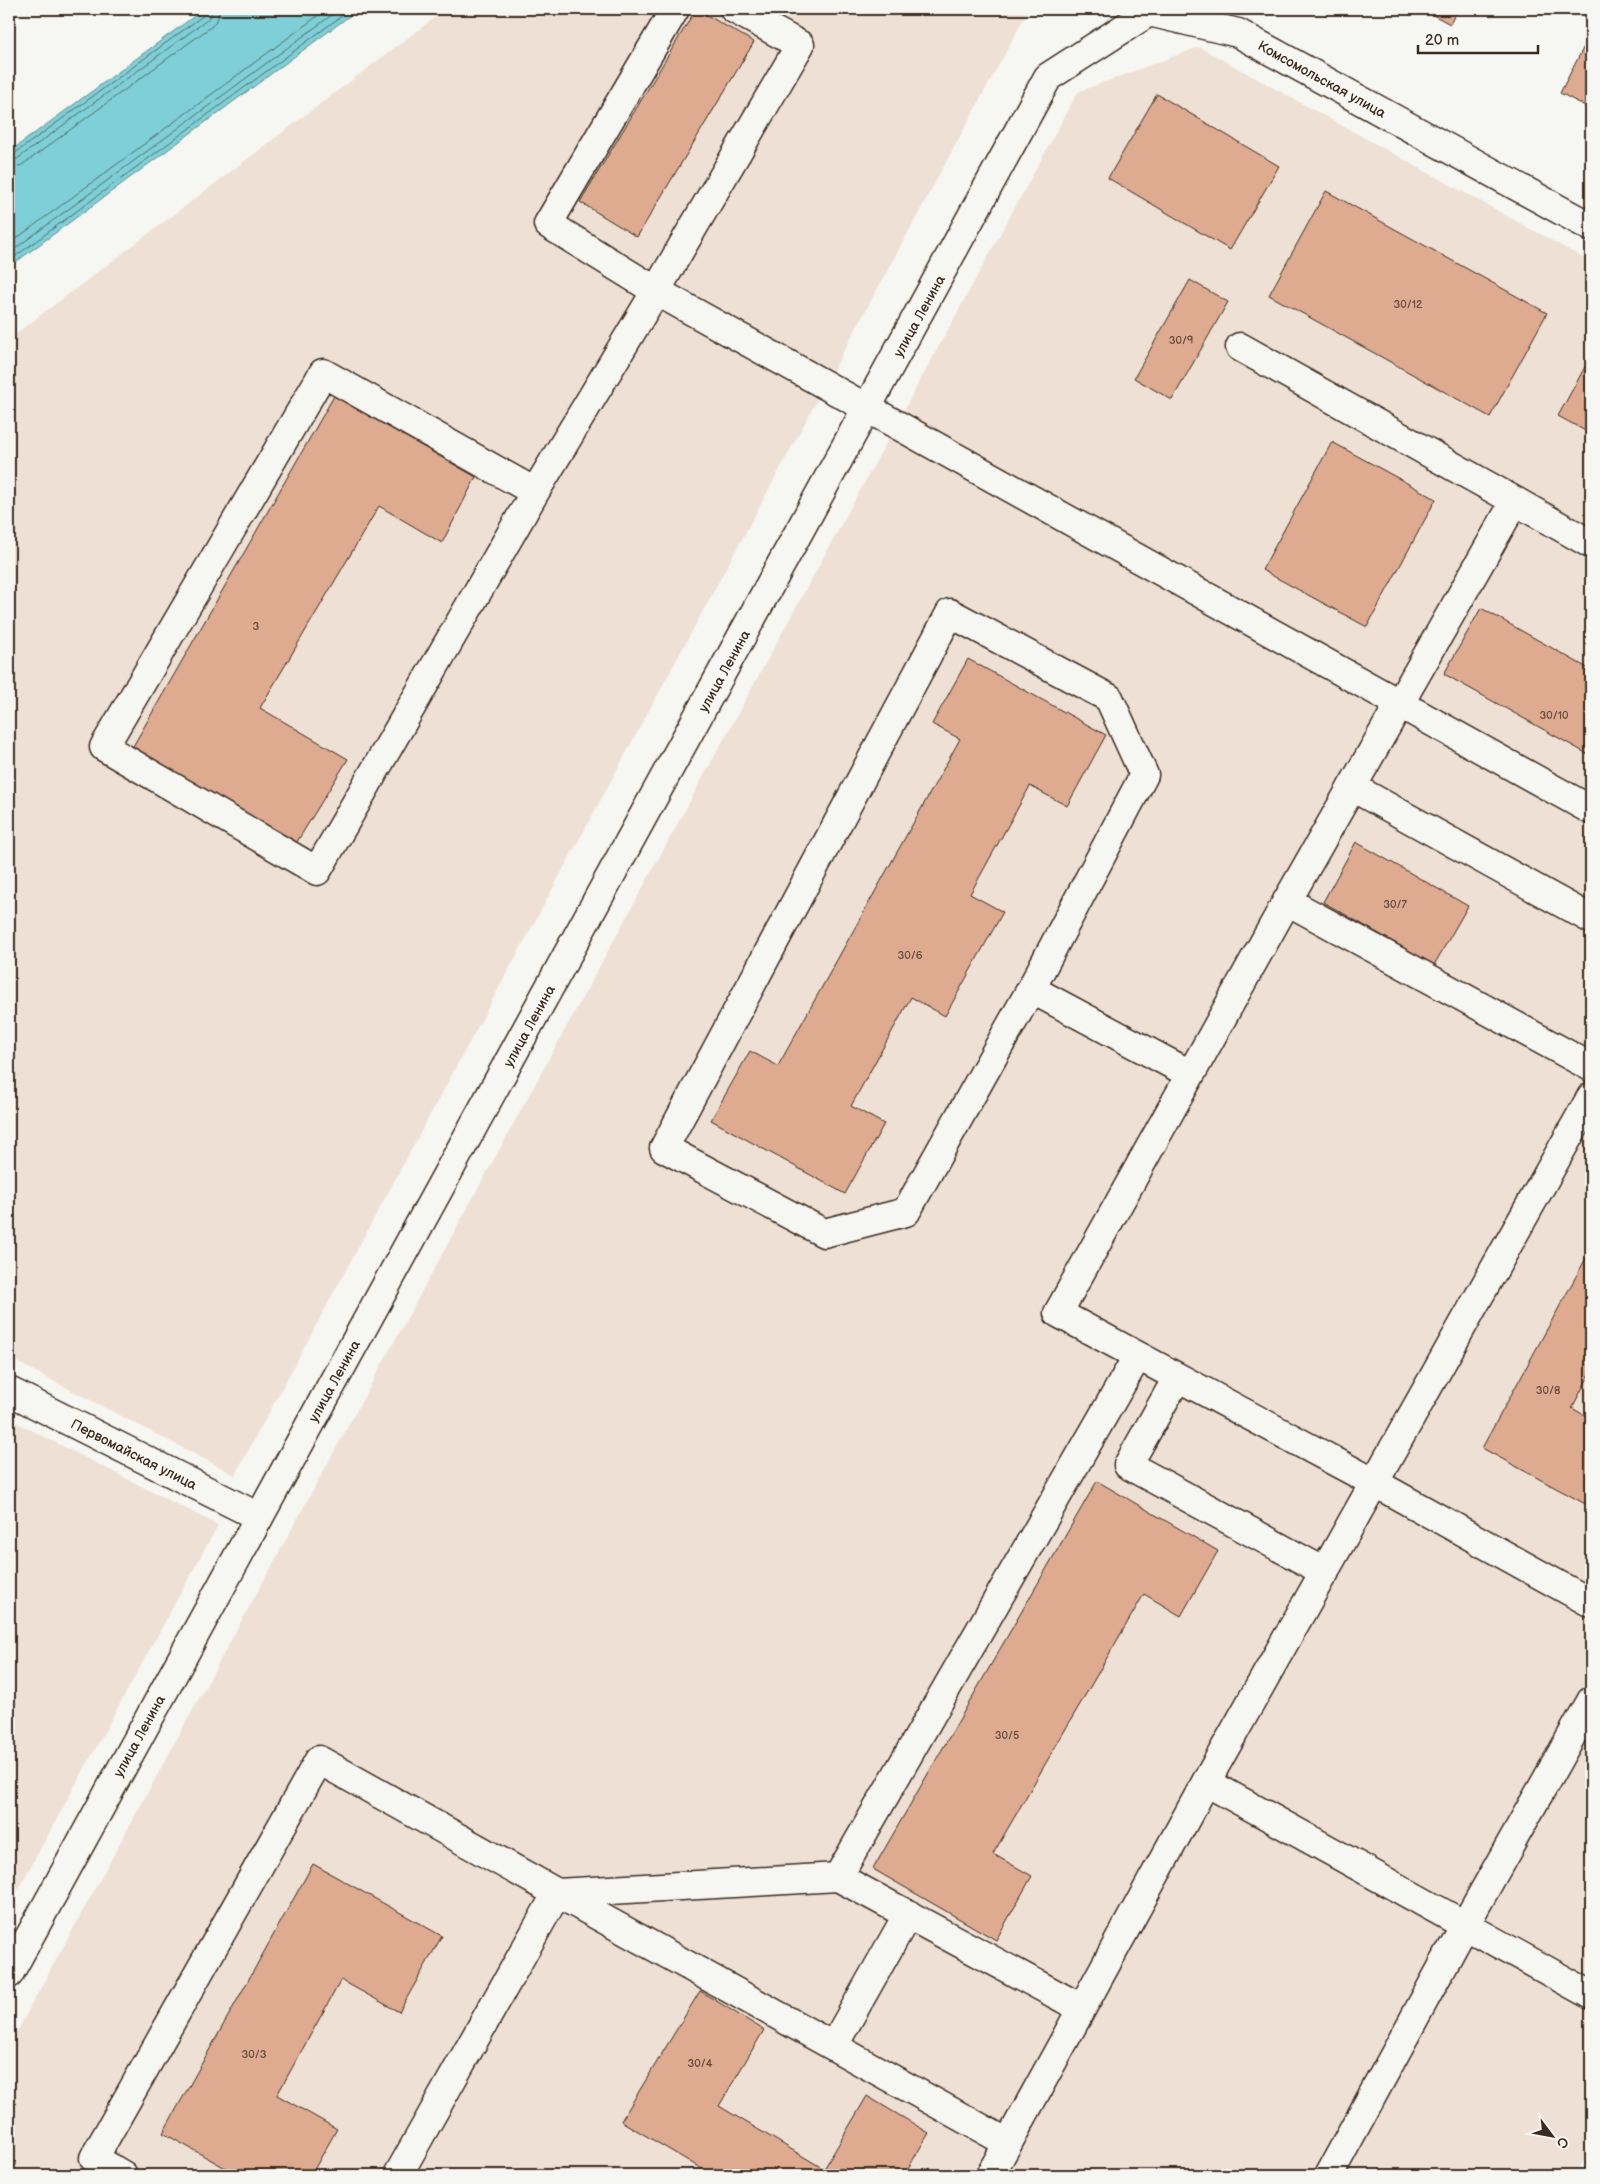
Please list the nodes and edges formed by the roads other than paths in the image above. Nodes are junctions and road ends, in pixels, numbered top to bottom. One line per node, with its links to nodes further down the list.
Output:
1 (674, 9): 6 (street)
2 (734, 9): 6 (street)
3 (1143, 13): 4 (street, Комсомольская улица); 5 (street, Комсомольская улица)
4 (1048, 77): 8 (street, улица Ленина)
5 (1591, 227)
6 (656, 291): 8 (street); 9 (street)
7 (1240, 347): 10 (street)
8 (868, 408): 12 (street); 25 (street, улица Ленина)
9 (535, 492): 9 (street)
10 (1515, 501): 11 (street); 12 (street)
11 (1591, 544)
12 (1399, 704): 13 (street); 14 (street)
13 (1352, 788): 15 (street); 16 (street)
14 (1591, 810)
15 (1287, 901): 18 (street); 19 (street)
16 (1591, 919)
17 (1031, 989): 17 (street); 19 (street)
18 (1591, 1067)
19 (1190, 1074): 21 (street)
20 (1591, 1097): 24 (street)
21 (1137, 1357): 22 (street); 30 (street)
22 (1178, 1378): 24 (street); 26 (street)
23 (9, 1392): 25 (street, Первомайская улица)
24 (1375, 1483): 26 (street); 27 (street)
25 (259, 1517): 34 (street, улица Ленина)
26 (1324, 1572): 29 (street)
27 (1591, 1603)
28 (1591, 1701): 33 (street)
29 (1206, 1782): 33 (street); 36 (street)
30 (838, 1877): 31 (street); 32 (street)
31 (557, 1892): 37 (street); 39 (street); 40 (street)
32 (908, 1914): 36 (street); 37 (street)
33 (1465, 1925): 35 (street); 42 (street)
34 (9, 1974)
35 (1591, 1995)
36 (1081, 2008): 38 (street)
37 (834, 2045): 38 (street)
38 (1008, 2143): 41 (street)
39 (123, 2175)
40 (398, 2175)
41 (990, 2175)
42 (1329, 2175)

